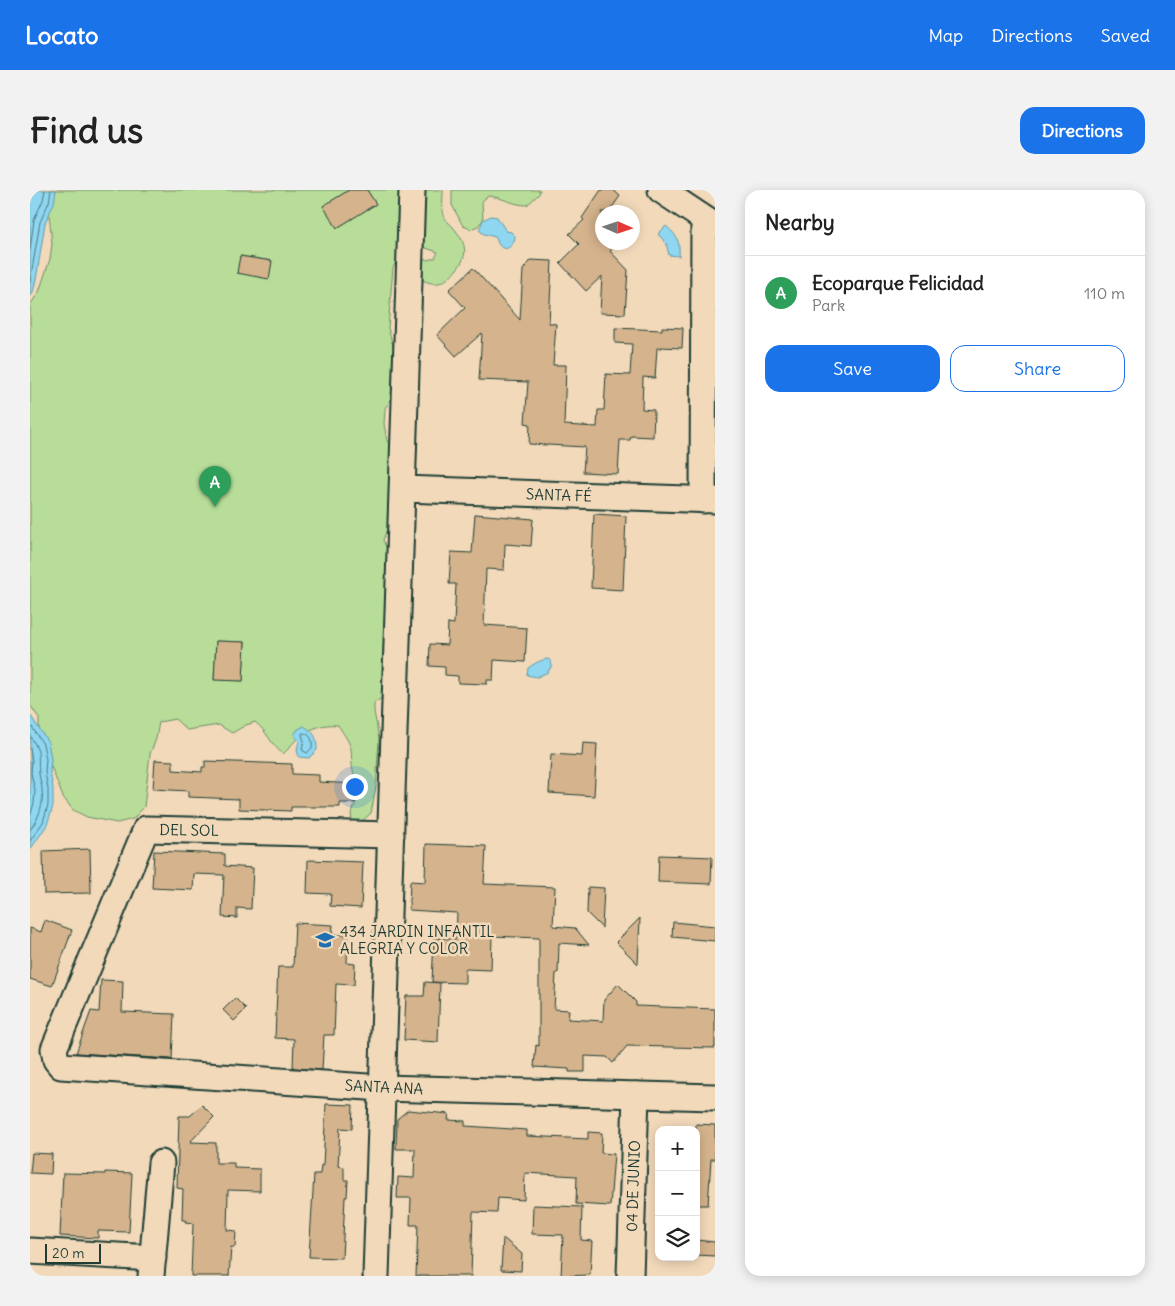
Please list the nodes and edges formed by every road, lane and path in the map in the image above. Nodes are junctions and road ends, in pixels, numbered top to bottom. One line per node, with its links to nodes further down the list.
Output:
1 (412, 190): 4 (street)
2 (661, 190): 3 (street)
3 (710, 223): 5 (street)
4 (403, 490): 5 (street, SANTA FÉ); 6 (street)
5 (709, 500)
6 (391, 835): 7 (street, DEL SOL); 8 (street)
7 (56, 1060): 8 (street, SANTA ANA)
8 (382, 1088): 9 (street, SANTA ANA); 14 (street)
9 (636, 1095): 10 (street, SANTA ANA); 15 (street, 04 DE JUNIO)
10 (715, 1098)
11 (161, 1163): 13 (street)
12 (30, 1251): 13 (street)
13 (152, 1267)
14 (376, 1276)
15 (630, 1276)

